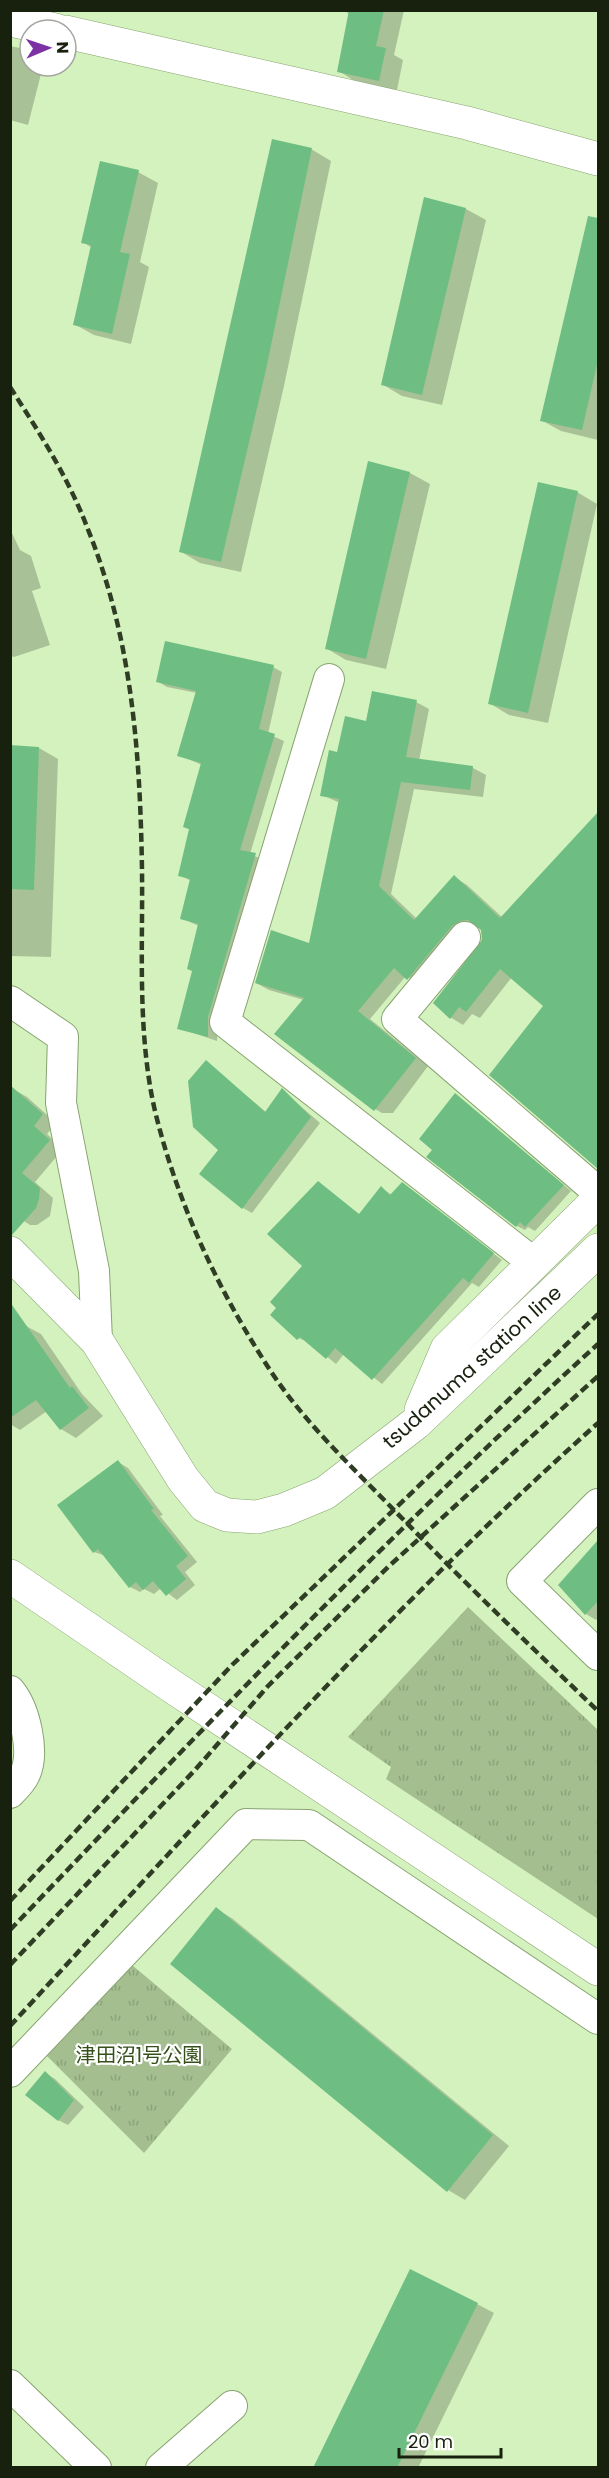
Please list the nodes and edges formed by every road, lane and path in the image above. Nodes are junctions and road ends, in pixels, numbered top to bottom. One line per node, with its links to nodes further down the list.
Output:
1 (78, 35): 2 (street)
2 (598, 159)
3 (329, 679): 10 (street)
4 (465, 937): 6 (street)
5 (10, 1001): 11 (street)
6 (598, 1192)
7 (598, 1200): 10 (street)
8 (598, 1250): 12 (street, tsudanuma station line)
9 (10, 1253): 11 (street, tsudanuma station line)
10 (534, 1263): 12 (street)
11 (97, 1341): 12 (street, tsudanuma station line)
12 (416, 1423)
13 (598, 1504): 15 (street)
14 (10, 1576): 18 (street)
15 (598, 1655)
16 (10, 1691): 17 (street)
17 (10, 1793)
18 (598, 1969)
19 (598, 2019): 20 (street)
20 (10, 2072)
21 (10, 2385): 23 (street)
22 (232, 2406): 24 (street)
23 (96, 2468)
24 (161, 2468)

